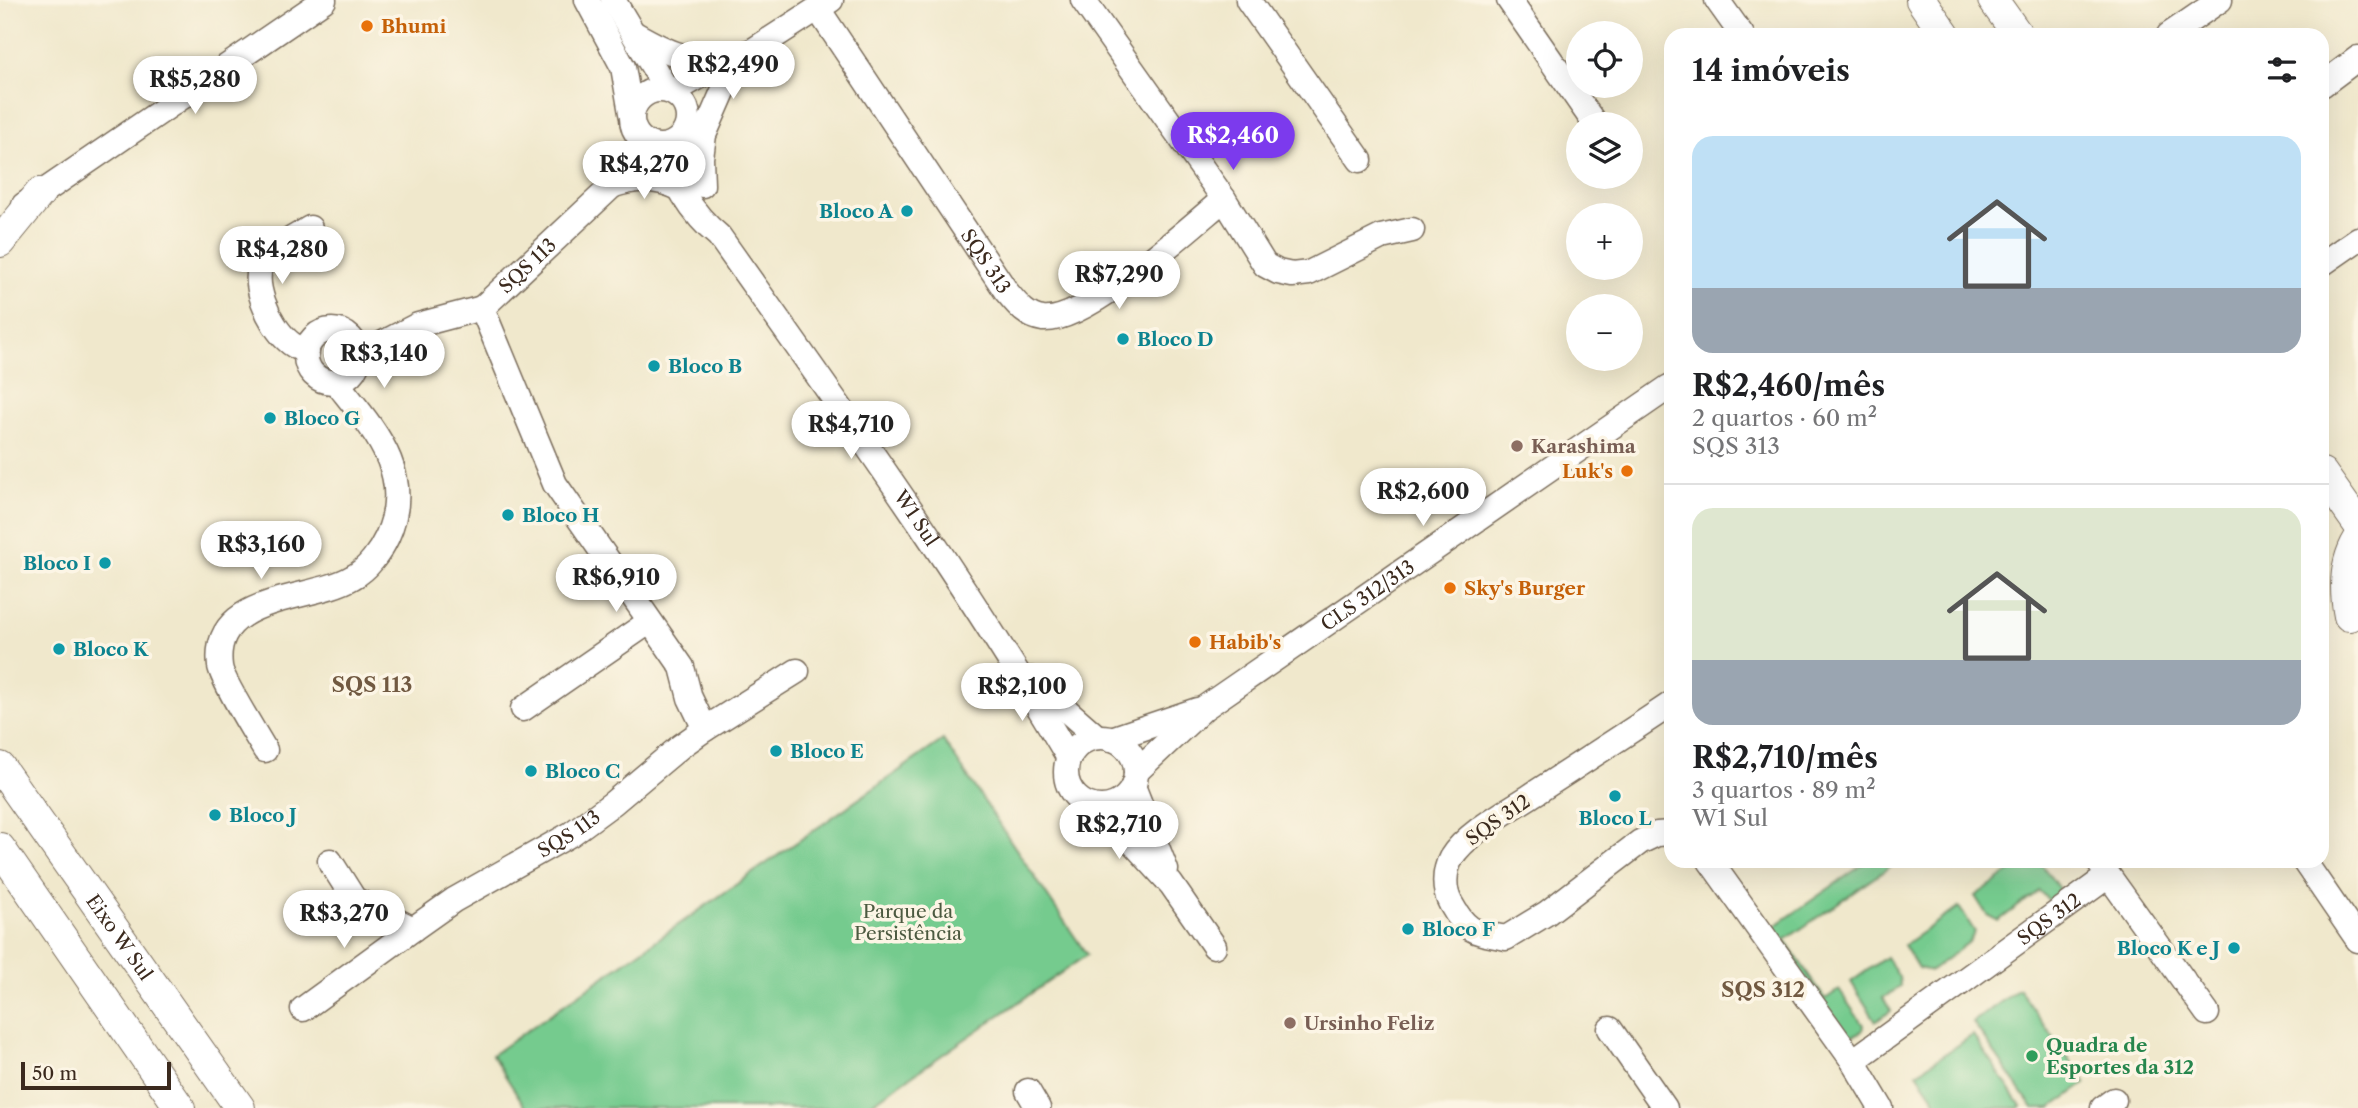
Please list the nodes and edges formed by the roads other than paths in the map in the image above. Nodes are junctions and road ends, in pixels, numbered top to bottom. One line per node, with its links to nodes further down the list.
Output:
1 (324, 0): 27 (street)
2 (587, 0): 22 (street)
3 (613, 0): 16 (street)
4 (1083, 0): 28 (street)
5 (1248, 0): 24 (street)
6 (1509, 0): 21 (street)
7 (1717, 0): 12 (street)
8 (1921, 0): 13 (main road)
9 (1993, 0): 14 (main road)
10 (2220, 0): 15 (street)
11 (825, 5): 18 (street, SQS 313); 28 (street, SQS 313)
12 (1737, 28)
13 (1940, 28)
14 (2013, 28)
15 (2179, 28)
16 (635, 34): 18 (street); 20 (street)
17 (2358, 58): 19 (street)
18 (738, 59): 20 (street, SQS 313); 23 (street, SQS 313); 25 (street)
19 (2329, 80)
20 (669, 91): 22 (street); 23 (street)
21 (1587, 112)
22 (632, 120): 23 (street); 26 (street, SQS 113)
23 (670, 136): 25 (street, W1 Sul); 26 (street, SQS 113)
24 (1360, 160)
25 (690, 186): 26 (street); 46 (street, W1 Sul)
26 (606, 190): 36 (street, SQS 113)
27 (36, 197): 29 (main road); 30 (street); 34 (main road)
28 (1224, 199): 32 (street)
29 (0, 209)
30 (0, 222)
31 (310, 228): 37 (street)
32 (1412, 230)
33 (2358, 239): 35 (street)
34 (0, 242)
35 (2329, 259)
36 (482, 307): 38 (street, SQS 113); 44 (street, SQS 113)
37 (307, 352): 38 (street); 38 (street, SQS 113)
38 (349, 360): 53 (street)
39 (1664, 384): 48 (street, CLS 312/313)
40 (2340, 491): 41 (main road)
41 (2358, 524)
42 (2358, 540): 45 (main road)
43 (2329, 589): 45 (main road)
44 (649, 622): 49 (street); 51 (street, SQS 113)
45 (2353, 622)
46 (1015, 665): 52 (street, W1 Sul); 54 (street, W1 Sul)
47 (797, 671): 51 (street)
48 (1204, 708): 52 (street, CLS 312/313); 56 (street, CLS 312/313)
49 (523, 709)
50 (1664, 709): 58 (street, SQS 312)
51 (705, 729): 65 (street, SQS 113)
52 (1104, 738): 54 (street); 56 (street)
53 (265, 750)
54 (1069, 758): 57 (street)
55 (0, 767): 73 (main road, Eixo W Sul)
56 (1135, 779): 57 (street); 64 (street)
57 (1101, 808): 64 (street)
58 (1664, 834)
59 (0, 848): 72 (main road)
60 (330, 861): 65 (street)
61 (1715, 868): 71 (street)
62 (2103, 868): 69 (street, SQS 312); 71 (street, SQS 312)
63 (2309, 868): 66 (street)
64 (1171, 884): 67 (street)
65 (412, 929): 68 (street, SQS 113)
66 (2358, 940)
67 (1214, 946)
68 (303, 1009)
69 (2207, 1013)
70 (1610, 1030): 74 (street)
71 (1853, 1060): 75 (street)
72 (180, 1108)
73 (240, 1108)
74 (1665, 1108)
75 (1881, 1108)

